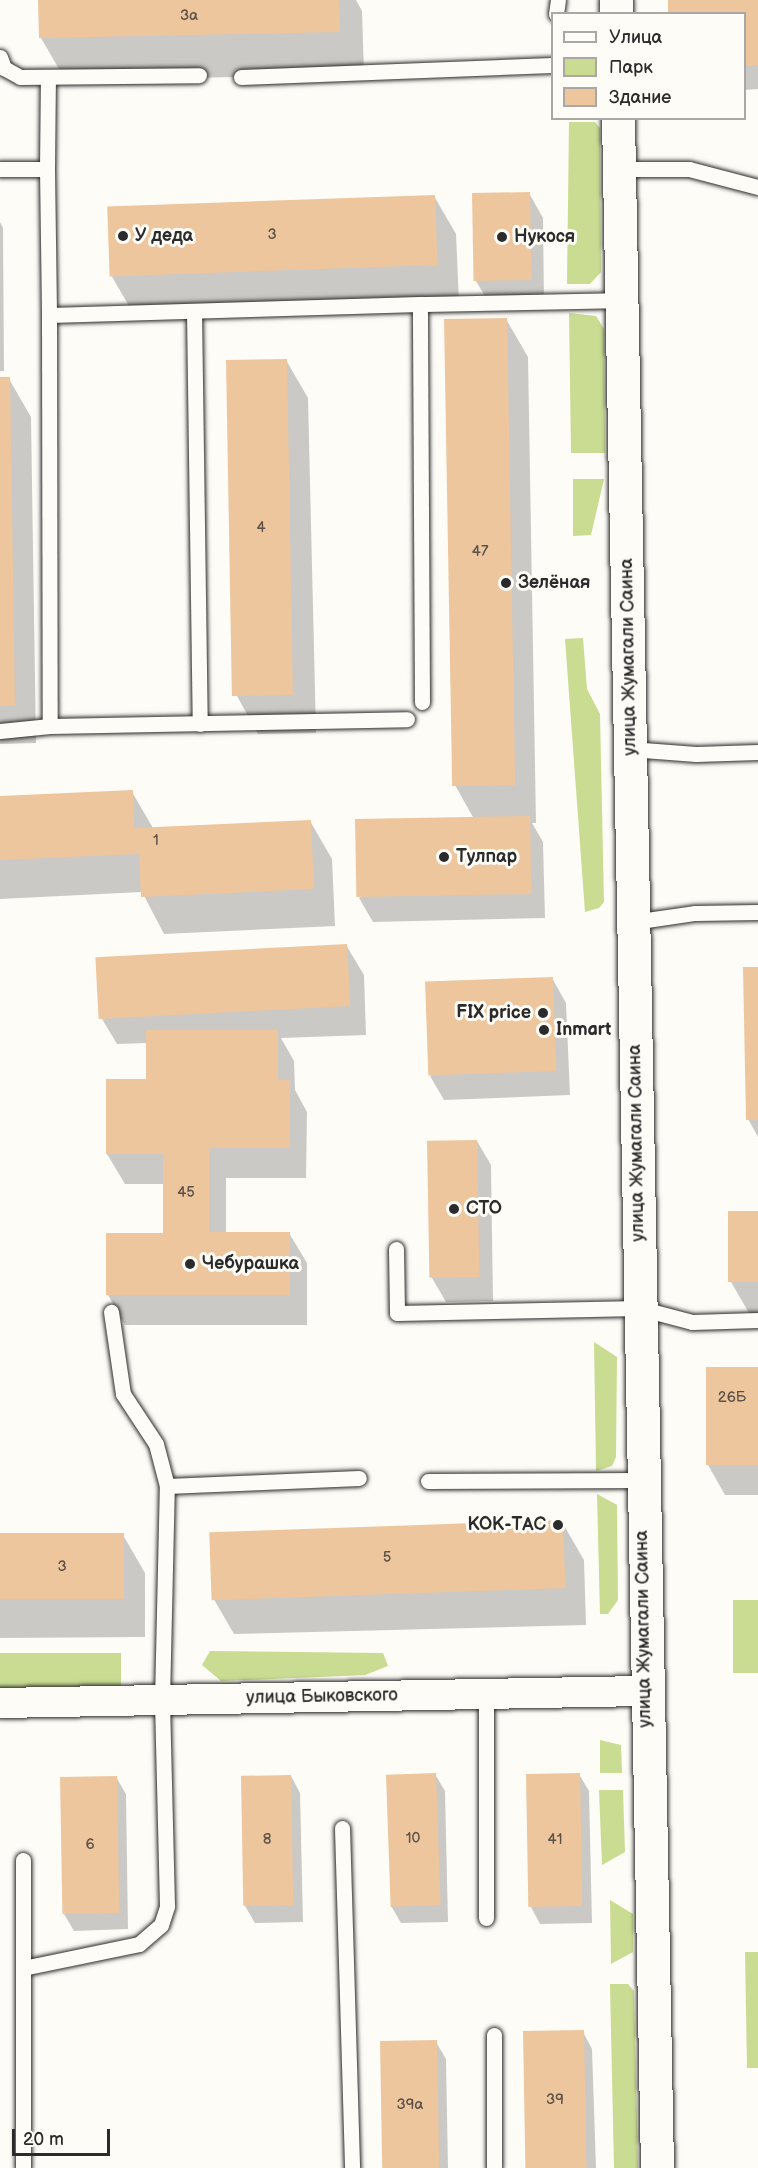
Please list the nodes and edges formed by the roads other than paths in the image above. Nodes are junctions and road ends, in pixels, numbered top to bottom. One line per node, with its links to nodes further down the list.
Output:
1 (0, 57): 5 (lane)
2 (551, 65): 4 (lane)
3 (199, 75): 5 (lane)
4 (241, 77)
5 (48, 78): 8 (lane)
6 (618, 120): 9 (street, улица Жумагали Саина)
7 (0, 169): 8 (lane)
8 (47, 169): 14 (lane)
9 (618, 169): 10 (lane); 11 (street, улица Жумагали Саина)
10 (758, 187)
11 (620, 300): 12 (lane); 20 (street, улица Жумагали Саина)
12 (420, 304): 13 (lane); 15 (lane)
13 (194, 311): 14 (lane); 17 (lane)
14 (49, 315): 18 (lane)
15 (422, 702)
16 (406, 719): 17 (lane)
17 (200, 724): 18 (lane)
18 (50, 726): 19 (lane)
19 (0, 731)
20 (630, 749): 21 (lane); 23 (street, улица Жумагали Саина)
21 (758, 752)
22 (758, 912): 23 (lane)
23 (633, 922): 25 (street, улица Жумагали Саина)
24 (396, 1249): 25 (lane)
25 (639, 1308): 27 (lane); 29 (street, улица Жумагали Саина)
26 (111, 1312): 31 (lane)
27 (758, 1320)
28 (358, 1478): 31 (lane)
29 (642, 1480): 30 (lane); 32 (street, улица Жумагали Саина)
30 (428, 1481)
31 (167, 1486): 34 (lane)
32 (645, 1690): 33 (street, улица Быковского); 44 (street, улица Жумагали Саина)
33 (486, 1694): 34 (street, улица Быковского); 38 (lane)
34 (162, 1700): 35 (street, улица Быковского); 39 (lane)
35 (0, 1703)
36 (342, 1828): 42 (lane)
37 (23, 1860): 39 (lane)
38 (486, 1918)
39 (23, 1968): 41 (lane)
40 (494, 2035): 43 (lane)
41 (22, 2168)
42 (352, 2168)
43 (494, 2168)
44 (657, 2168)

